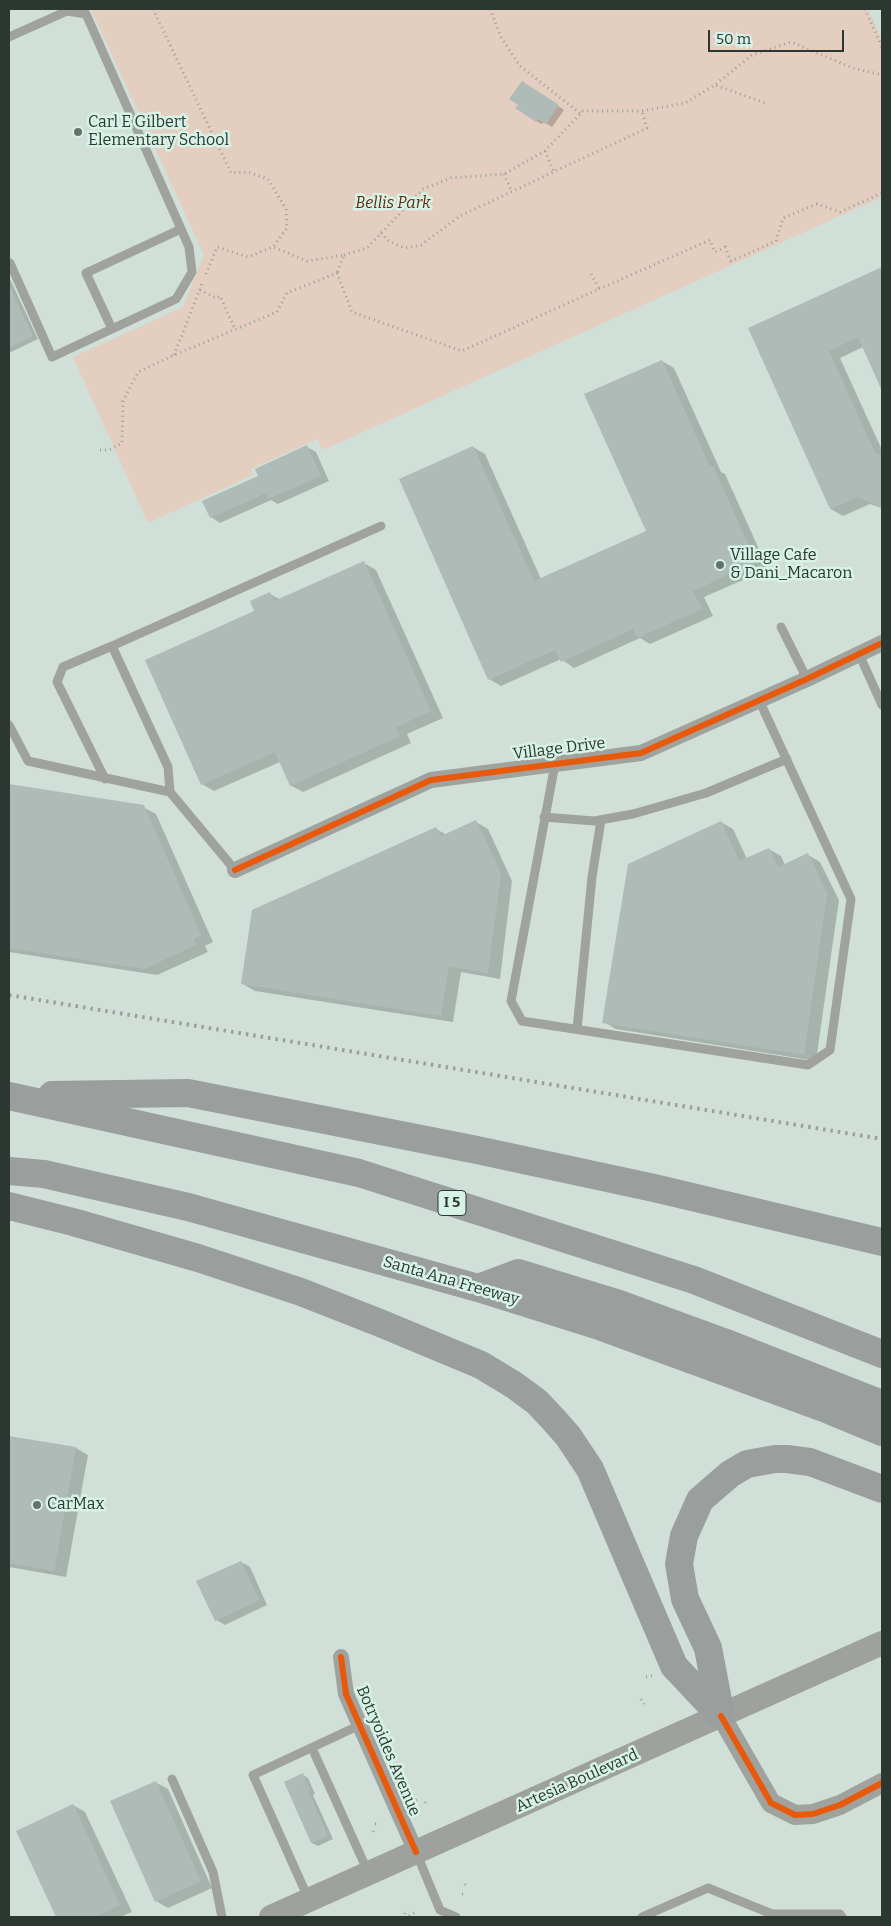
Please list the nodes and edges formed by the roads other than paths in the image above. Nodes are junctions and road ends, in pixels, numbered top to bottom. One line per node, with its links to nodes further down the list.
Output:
1 (66, 10): 2 (lane); 3 (lane)
2 (9, 38)
3 (181, 229): 5 (lane); 5 (lane)
4 (10, 263): 5 (lane)
5 (112, 329)
6 (381, 526): 9 (lane)
7 (781, 627): 11 (lane)
8 (882, 643): 10 (street, Village Drive)
9 (112, 646): 17 (lane); 18 (lane)
10 (858, 654): 11 (street, Village Drive); 13 (lane)
11 (807, 679): 12 (street, Village Drive)
12 (759, 700): 15 (lane); 16 (street, Village Drive)
13 (882, 705)
14 (9, 725): 17 (lane)
15 (787, 759): 20 (lane); 22 (lane)
16 (555, 764): 19 (lane); 21 (street, Village Drive)
17 (105, 779): 18 (lane)
18 (170, 792): 21 (lane)
19 (544, 817): 20 (lane); 22 (lane)
20 (601, 820): 22 (lane)
21 (235, 870)
22 (577, 1029)
23 (9, 1096): 26 (highway); 28 (highway, I 5)
24 (9, 1171): 27 (highway, Santa Ana Freeway)
25 (9, 1206): 34 (highway)
26 (882, 1242)
27 (478, 1288): 29 (highway); 30 (highway, Santa Ana Freeway)
28 (882, 1354)
29 (882, 1404)
30 (882, 1432)
31 (882, 1489): 34 (highway)
32 (882, 1643): 34 (main road, Artesia Boulevard)
33 (341, 1657): 35 (street, Botryoides Avenue)
34 (721, 1716): 38 (street); 39 (main road, Artesia Boulevard)
35 (360, 1725): 36 (lane); 39 (street, Botryoides Avenue)
36 (312, 1748): 40 (lane); 41 (lane)
37 (172, 1779): 43 (lane)
38 (882, 1782)
39 (416, 1852): 40 (main road, Artesia Boulevard); 42 (lane)
40 (369, 1874): 41 (main road, Artesia Boulevard)
41 (309, 1900): 44 (main road, Artesia Boulevard)
42 (439, 1914): 45 (lane)
43 (222, 1917)
44 (271, 1917)
45 (456, 1917)
46 (642, 1917): 47 (lane)
47 (842, 1917)

